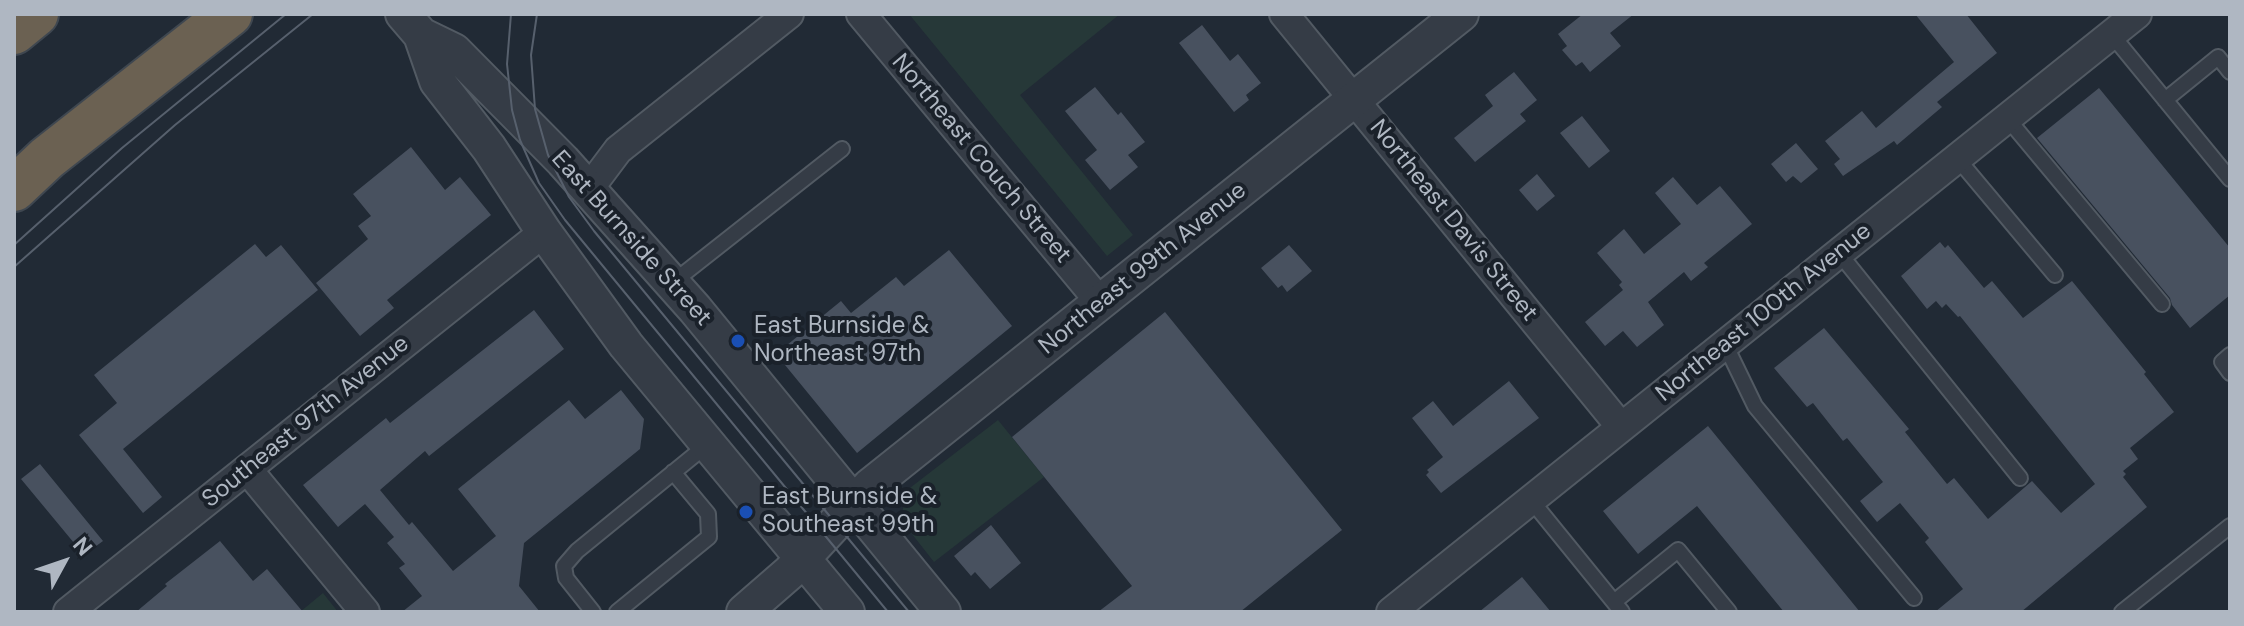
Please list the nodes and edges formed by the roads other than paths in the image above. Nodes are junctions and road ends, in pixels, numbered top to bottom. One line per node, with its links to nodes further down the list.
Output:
1 (36, 14): 9 (highway)
2 (230, 14): 17 (highway)
3 (861, 14): 25 (street, Northeast Couch Street)
4 (1284, 14): 12 (street, Northeast Davis Street)
5 (1461, 14): 12 (street, Northeast 99th Avenue)
6 (2137, 14): 10 (street, Northeast 100th Avenue)
7 (783, 16): 20 (street)
8 (412, 24): 20 (street, East Burnside Street); 21 (street, East Burnside Street)
9 (14, 32)
10 (2112, 35): 13 (lane); 14 (street, Northeast 100th Avenue)
11 (2230, 72): 13 (lane)
12 (1354, 100): 25 (street, Northeast 99th Avenue); 30 (street, Northeast Davis Street)
13 (2165, 100): 18 (lane)
14 (2007, 118): 16 (street, Northeast 100th Avenue); 26 (lane)
15 (842, 149): 24 (lane)
16 (1957, 158): 22 (street, Northeast 100th Avenue); 23 (lane)
17 (31, 169): 19 (highway)
18 (2230, 179)
19 (14, 189)
20 (588, 190): 24 (street, East Burnside Street)
21 (544, 232): 31 (street, East Burnside Street); 32 (street, Southeast 97th Avenue)
22 (1839, 253): 27 (street, Northeast 100th Avenue); 34 (lane)
23 (2055, 275)
24 (672, 283): 36 (street, East Burnside Street)
25 (1101, 303): 36 (street, Northeast 99th Avenue)
26 (2162, 304)
27 (1725, 344): 30 (street, Northeast 100th Avenue); 39 (lane)
28 (2230, 355): 29 (lane)
29 (2230, 373)
30 (1621, 427): 35 (street, Northeast 100th Avenue)
31 (708, 444): 33 (lane); 38 (street, East Burnside Street)
32 (247, 469): 41 (street, Southeast 97th Avenue); 42 (street)
33 (673, 472): 43 (lane); 44 (lane)
34 (2020, 478)
35 (1531, 500): 40 (lane); 48 (street, Northeast 100th Avenue)
36 (854, 503): 38 (street, Northeast 99th Avenue); 47 (street, East Burnside Street)
37 (2230, 526): 50 (lane)
38 (803, 558): 45 (street, Northeast 99th Avenue); 46 (street, East Burnside Street)
39 (1914, 598)
40 (1618, 607): 49 (lane)
41 (68, 612)
42 (365, 612)
43 (593, 612)
44 (617, 612)
45 (744, 612)
46 (847, 612)
47 (943, 612)
48 (1391, 612)
49 (1729, 612)
50 (2122, 612)

